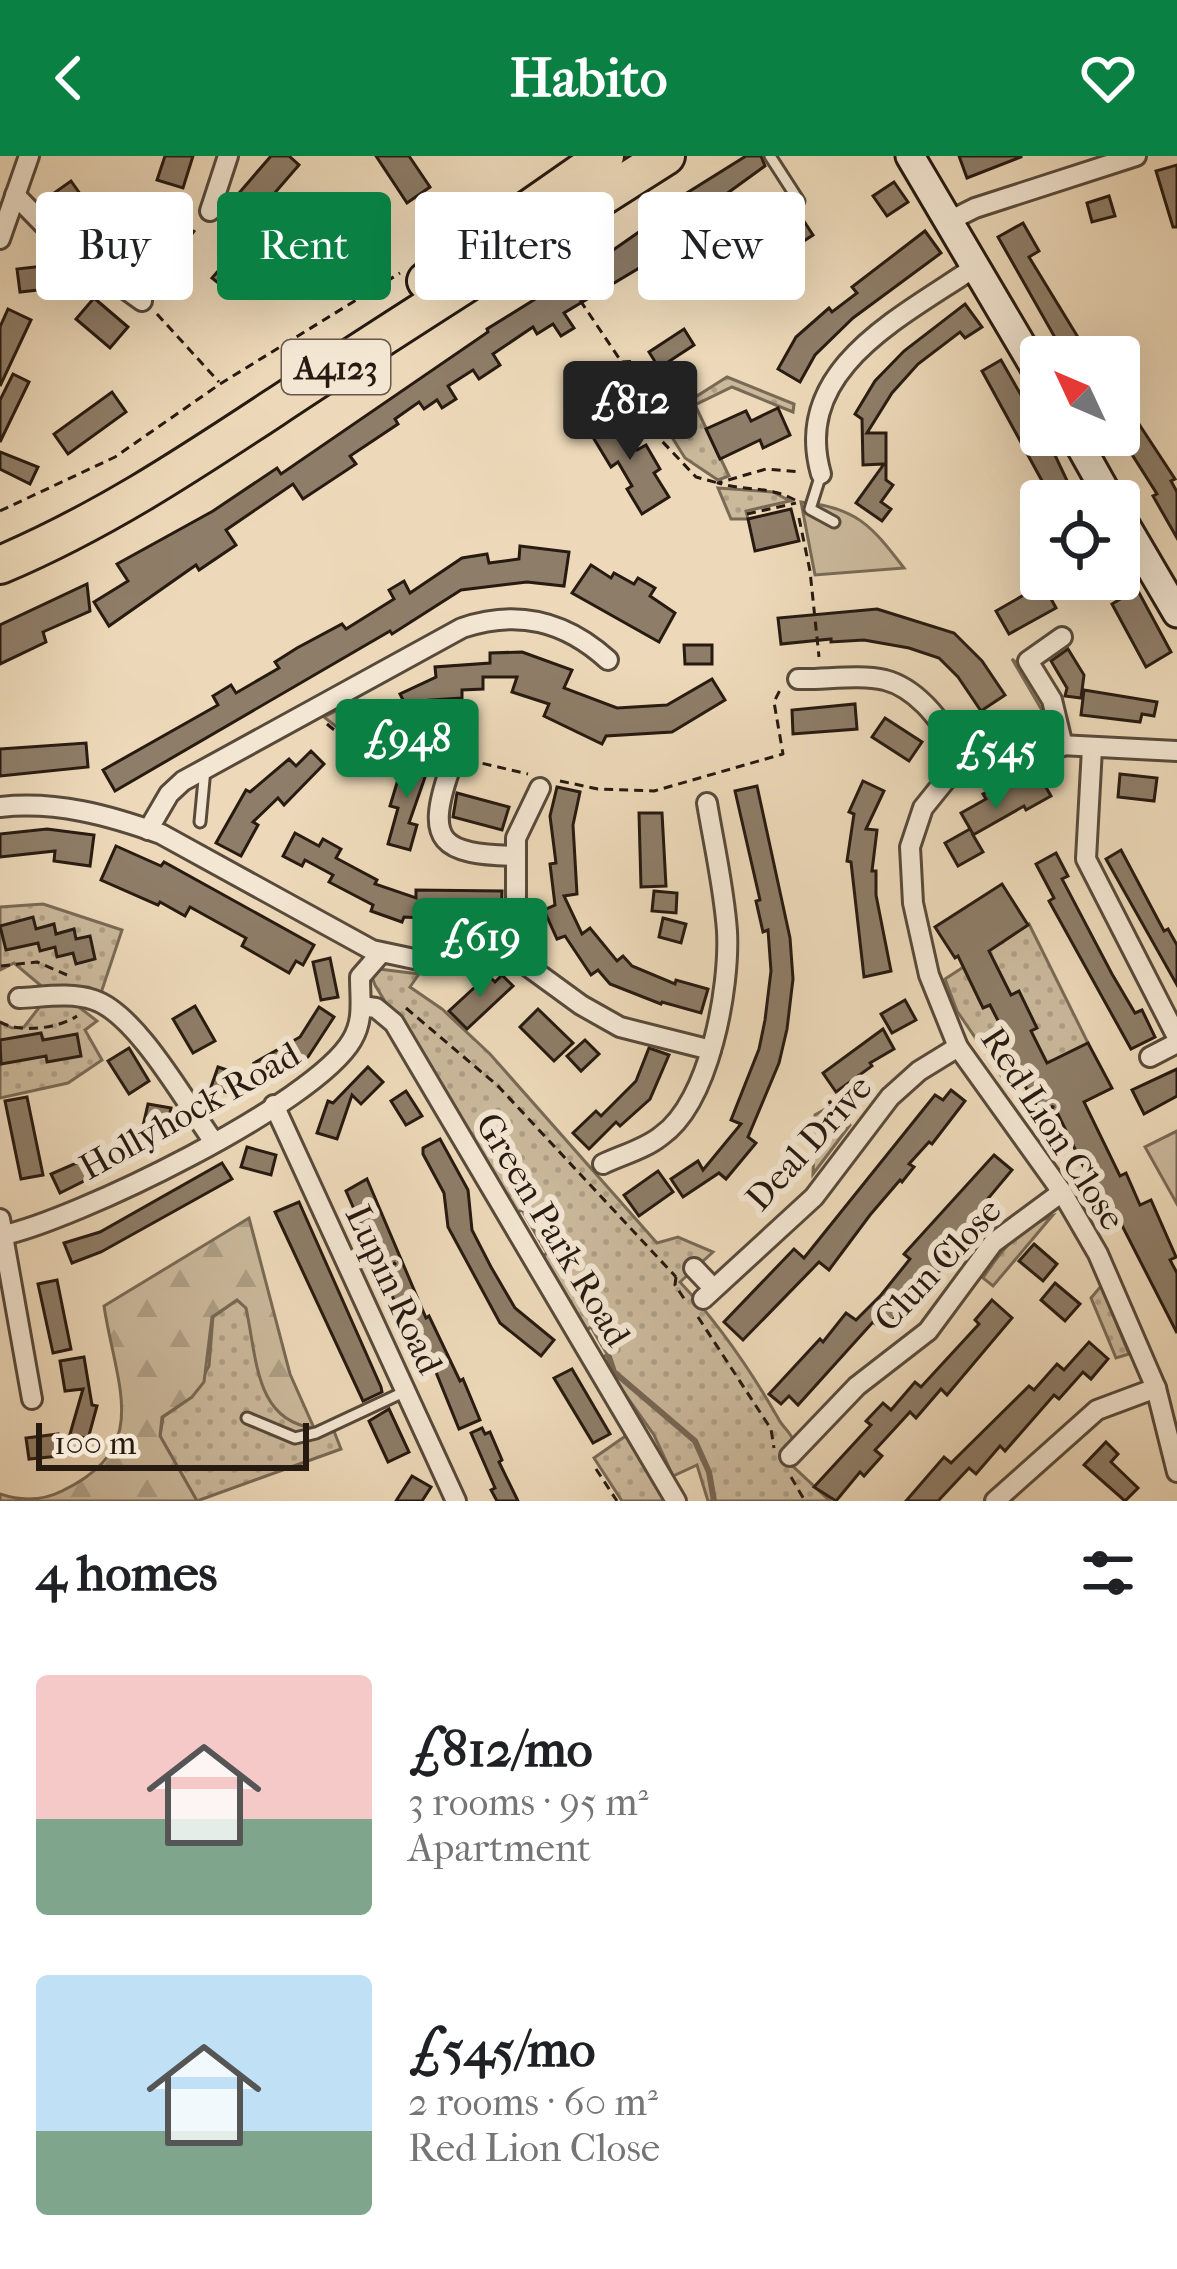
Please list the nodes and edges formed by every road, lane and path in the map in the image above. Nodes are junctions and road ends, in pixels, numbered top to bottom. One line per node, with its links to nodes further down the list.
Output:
1 (29, 156): 9 (street)
2 (229, 156): 10 (street)
3 (609, 156): 21 (highway, A4123)
4 (667, 156): 21 (highway, A4123)
5 (770, 156): 8 (lane)
6 (910, 156): 11 (street)
7 (1136, 156): 11 (street)
8 (793, 192)
9 (15, 195): 12 (street); 16 (street)
10 (210, 211): 16 (path)
11 (949, 221): 13 (street)
12 (0, 239)
13 (975, 266): 17 (street); 22 (street)
14 (402, 272): 20 (path)
15 (581, 300): 19 (path)
16 (142, 301): 20 (path)
17 (1020, 342)
18 (637, 361): 19 (path)
19 (622, 362): 23 (path)
20 (220, 383): 25 (path)
21 (171, 463): 28 (highway, A4123); 30 (highway, A4123)
22 (821, 474): 23 (path); 27 (lane)
23 (718, 483): 24 (path)
24 (795, 500)
25 (0, 511)
26 (747, 514): 34 (path)
27 (833, 522)
28 (0, 538)
29 (1140, 550): 31 (street)
30 (0, 566)
31 (1177, 614)
32 (1062, 637): 36 (street)
33 (608, 660): 40 (street)
34 (819, 665)
35 (791, 682): 39 (street); 42 (path)
36 (1063, 746): 37 (street); 39 (street)
37 (1092, 748): 38 (street); 57 (street)
38 (1177, 751)
39 (967, 759): 58 (street, Red Lion Close)
40 (205, 770): 45 (lane); 46 (street)
41 (450, 770): 47 (street)
42 (544, 783): 47 (street)
43 (707, 803): 59 (street)
44 (0, 807): 46 (street)
45 (200, 822)
46 (148, 830): 48 (street)
47 (515, 856): 50 (street)
48 (331, 930): 49 (street); 54 (street)
49 (381, 953): 50 (street); 54 (street, Hollyhock Road)
50 (507, 958): 59 (street)
51 (0, 968): 53 (path)
52 (20, 998): 53 (street)
53 (84, 998): 56 (path); 62 (street)
54 (361, 1001): 61 (street, Hollyhock Road); 76 (street, Green Park Road)
55 (400, 1004): 66 (path)
56 (0, 1022)
57 (1177, 1040): 60 (street)
58 (958, 1047): 64 (street, Red Lion Close); 66 (street, Deal Drive)
59 (711, 1050): 63 (street)
60 (1150, 1057)
61 (274, 1105): 62 (street, Hollyhock Road); 68 (street, Lupin Road)
62 (214, 1142): 65 (street, Hollyhock Road)
63 (603, 1164)
64 (1062, 1192): 67 (street, Red Lion Close); 71 (street, Clun Close)
65 (1, 1230): 69 (street, Hollyhock Road)
66 (685, 1274): 71 (path)
67 (1156, 1388): 73 (street, Red Lion Close); 78 (street)
68 (406, 1391): 70 (lane); 74 (street, Lupin Road)
69 (32, 1399)
70 (247, 1418)
71 (784, 1459): 77 (path)
72 (596, 1469): 75 (path)
73 (1177, 1472)
74 (456, 1501)
75 (617, 1501)
76 (676, 1501)
77 (806, 1501)
78 (995, 1501)

